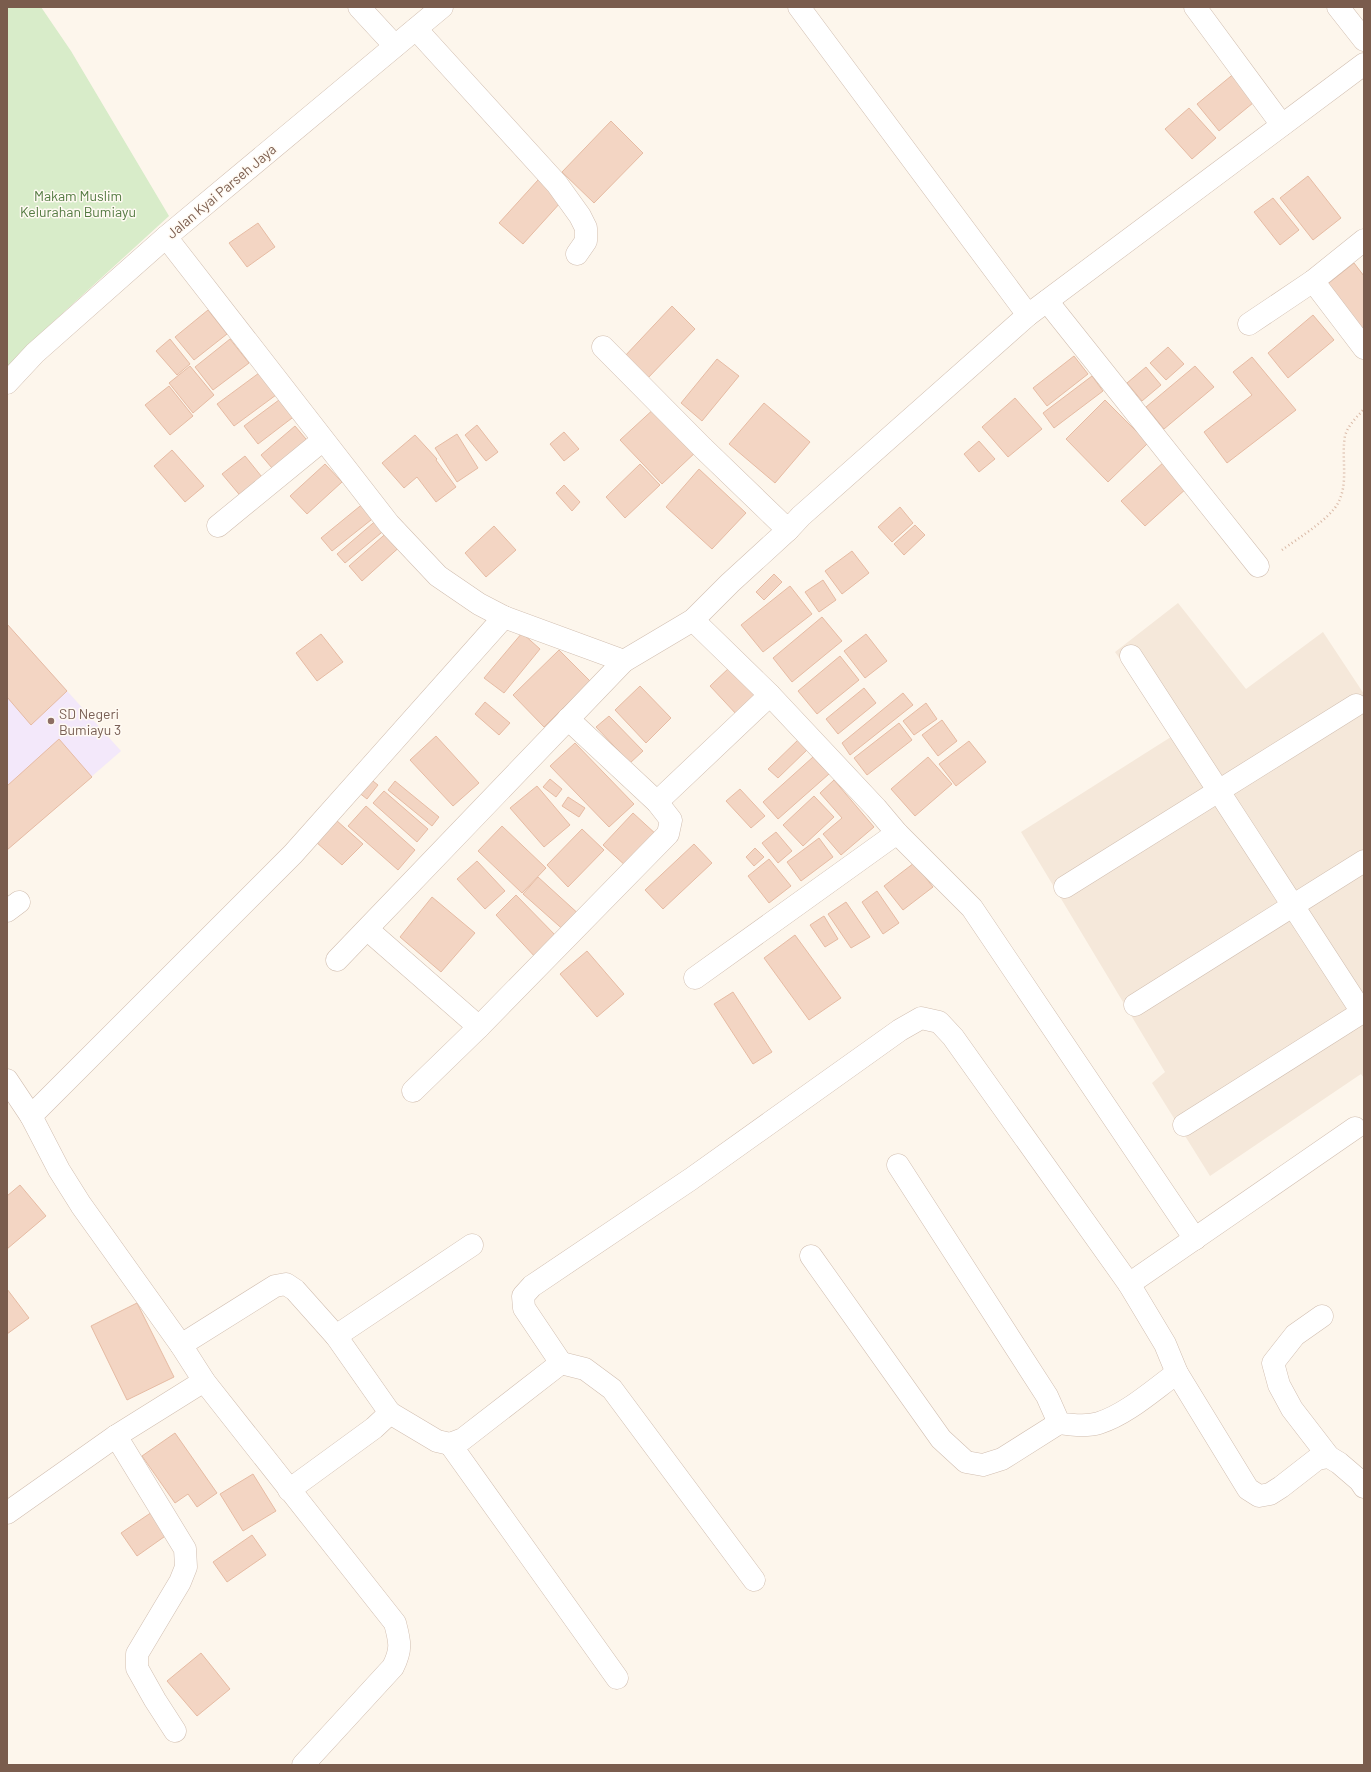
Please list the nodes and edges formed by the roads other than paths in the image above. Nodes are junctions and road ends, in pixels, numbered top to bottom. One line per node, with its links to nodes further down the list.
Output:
1 (359, 7): 8 (street)
2 (442, 7): 6 (street, Jalan Kyai Parseh Jaya)
3 (799, 7): 16 (street)
4 (1195, 7): 10 (street)
5 (1338, 7): 7 (street)
6 (416, 29): 8 (street, Jalan Kyai Parseh Jaya); 13 (street)
7 (1364, 40)
8 (395, 46): 11 (street, Jalan Kyai Parseh Jaya)
9 (1364, 64): 10 (street)
10 (1282, 125): 15 (street)
11 (166, 237): 20 (street, Jalan Kyai Parseh Jaya); 21 (street)
12 (1364, 240): 14 (street)
13 (577, 254)
14 (1313, 281): 17 (street); 19 (street)
15 (1047, 301): 16 (street); 24 (street)
16 (1028, 315): 23 (street)
17 (1249, 324)
18 (603, 347): 23 (street)
19 (1364, 348)
20 (7, 383)
21 (323, 440): 22 (street); 25 (street)
22 (218, 526)
23 (788, 530): 26 (street)
24 (1258, 566)
25 (504, 617): 28 (street); 46 (street)
26 (693, 620): 28 (street); 29 (street)
27 (1131, 656): 32 (street)
28 (624, 661): 31 (street)
29 (770, 695): 33 (street); 34 (street)
30 (1356, 705): 32 (street)
31 (568, 719): 33 (street); 38 (street)
32 (1220, 792): 36 (street); 37 (street)
33 (657, 802): 43 (street)
34 (897, 833): 40 (street); 50 (street)
35 (1364, 861): 37 (street)
36 (1066, 887)
37 (1292, 905): 41 (street); 42 (street)
38 (368, 930): 39 (street); 43 (street)
39 (337, 960)
40 (695, 978)
41 (1134, 1005)
42 (1363, 1012): 47 (street)
43 (479, 1027): 45 (street)
44 (7, 1080): 46 (street)
45 (414, 1091)
46 (31, 1116): 56 (street)
47 (1184, 1125)
48 (1356, 1128): 50 (street)
49 (898, 1166): 61 (street)
50 (1195, 1239): 53 (street)
51 (472, 1245): 55 (street)
52 (811, 1256): 61 (street)
53 (1129, 1284): 57 (street); 58 (street)
54 (1322, 1316): 64 (street)
55 (336, 1336): 56 (street); 60 (street)
56 (181, 1345): 59 (street)
57 (562, 1363): 63 (street); 68 (street)
58 (1177, 1373): 61 (street); 64 (street)
59 (204, 1381): 62 (street); 66 (street)
60 (390, 1413): 63 (street); 66 (street)
61 (1059, 1423)
62 (116, 1436): 67 (street); 70 (street)
63 (450, 1444): 69 (street)
64 (1329, 1457): 65 (street)
65 (1363, 1481)
66 (289, 1490): 71 (street)
67 (7, 1513)
68 (754, 1580)
69 (617, 1678)
70 (175, 1731)
71 (303, 1765)

